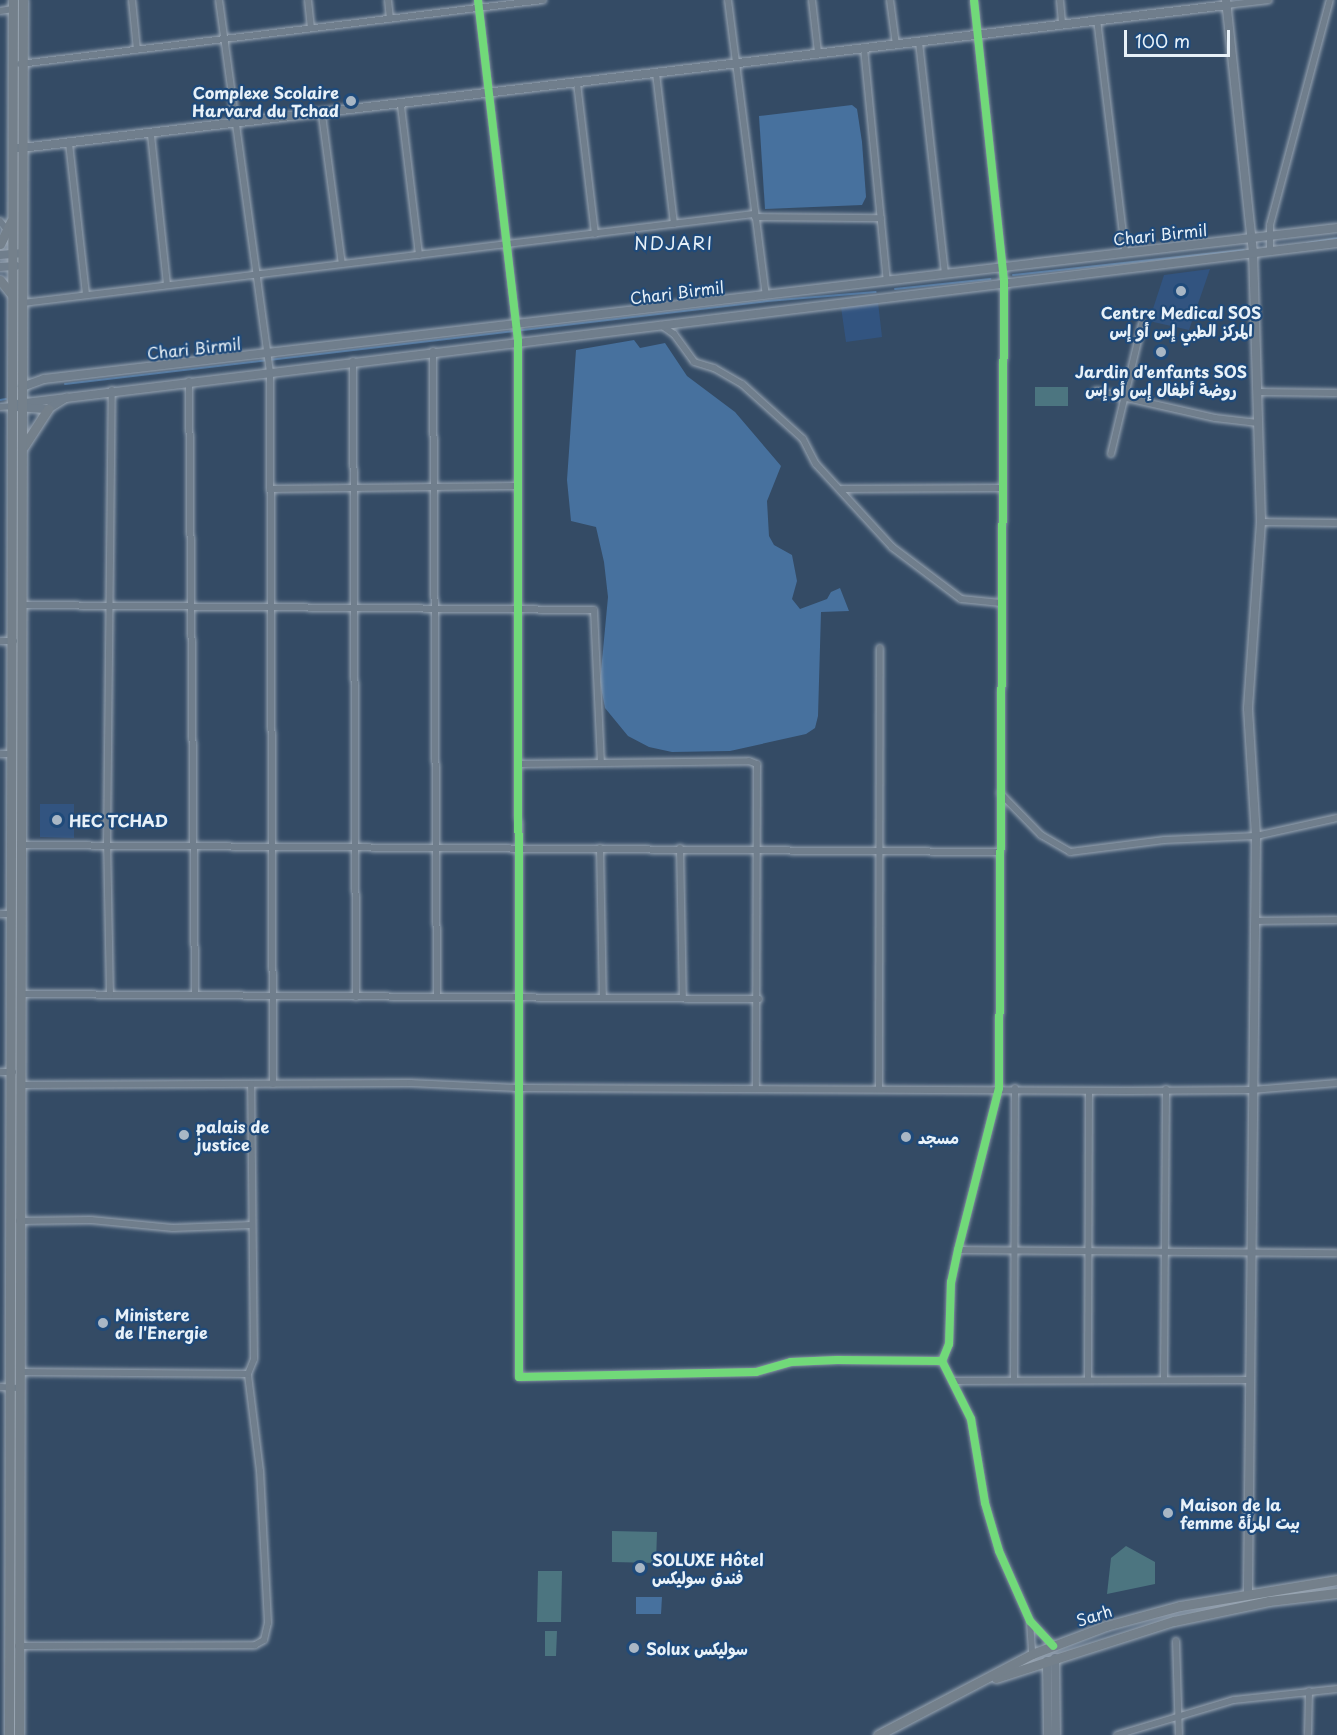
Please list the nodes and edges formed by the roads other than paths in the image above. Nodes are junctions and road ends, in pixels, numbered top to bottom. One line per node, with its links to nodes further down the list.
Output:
1 (23, 0): 30 (main road)
2 (132, 0): 28 (street)
3 (219, 0): 24 (street)
4 (308, 0): 22 (street)
5 (387, 0): 19 (street)
6 (478, 0): 17 (street)
7 (543, 0): 17 (street)
8 (728, 0): 31 (street)
9 (812, 0): 29 (street)
10 (890, 0): 26 (street)
11 (974, 0): 23 (street)
12 (1060, 0): 21 (street)
13 (1269, 0): 15 (street)
14 (1330, 0): 49 (street)
15 (1227, 2): 20 (street); 50 (street)
16 (13, 4): 18 (street); 30 (main road)
17 (479, 9): 19 (street); 34 (street)
18 (0, 11)
19 (390, 19): 22 (street)
20 (1097, 19): 21 (street); 55 (street)
21 (1062, 23): 23 (street)
22 (311, 28): 24 (street)
23 (978, 34): 25 (street); 67 (street)
24 (224, 40): 28 (street); 37 (street)
25 (919, 42): 26 (street); 66 (street)
26 (896, 45): 27 (street)
27 (864, 48): 29 (street); 42 (street)
28 (137, 50): 30 (street)
29 (818, 53): 31 (street)
30 (17, 64): 40 (main road)
31 (736, 64): 32 (street); 41 (street)
32 (656, 73): 33 (street); 45 (street)
33 (577, 83): 34 (street); 48 (street)
34 (490, 94): 35 (street); 51 (street)
35 (401, 106): 36 (street); 60 (street)
36 (322, 115): 37 (street); 61 (street)
37 (236, 125): 38 (street); 65 (street)
38 (151, 135): 39 (street); 70 (street)
39 (69, 143): 40 (street); 71 (street)
40 (17, 149): 43 (main road); 57 (main road)
41 (755, 216): 42 (street); 45 (street); 72 (street)
42 (881, 218): 69 (street)
43 (12, 219): 47 (main road); 58 (main road)
44 (0, 221): 47 (street)
45 (674, 224): 48 (street)
46 (1337, 228): 49 (street, Chari Birmil)
47 (7, 230): 53 (main road)
48 (595, 234): 51 (street)
49 (1269, 235): 50 (street, Chari Birmil); 54 (street)
50 (1252, 237): 55 (street, Chari Birmil); 56 (street)
51 (508, 243): 60 (street); 77 (street)
52 (1337, 243): 54 (street, Chari Birmil)
53 (0, 244)
54 (1270, 249): 56 (street, Chari Birmil)
55 (1125, 251): 67 (street, Chari Birmil)
56 (1253, 251): 67 (street, Chari Birmil); 86 (street)
57 (23, 253): 58 (street); 63 (main road)
58 (12, 254): 59 (street); 62 (main road)
59 (0, 255)
60 (419, 255): 61 (street)
61 (342, 264): 65 (street)
62 (12, 266): 63 (street); 64 (street); 73 (main road)
63 (23, 266): 74 (main road)
64 (0, 267)
65 (256, 274): 70 (street); 80 (street)
66 (945, 274): 67 (street, Chari Birmil); 69 (street, Chari Birmil)
67 (1004, 274): 75 (street, Chari Birmil); 100 (street)
68 (0, 280): 73 (main road)
69 (887, 281): 72 (street, Chari Birmil)
70 (166, 284): 71 (street)
71 (86, 295): 74 (street)
72 (765, 295): 77 (street, Chari Birmil)
73 (12, 296): 91 (main road)
74 (22, 303): 83 (main road)
75 (659, 323): 77 (street, Chari Birmil); 102 (street)
76 (1142, 324): 89 (street)
77 (518, 332): 78 (street, Chari Birmil); 80 (street, Chari Birmil); 97 (street)
78 (433, 351): 79 (street, Chari Birmil); 98 (street)
79 (353, 360): 80 (street, Chari Birmil); 99 (street)
80 (268, 362): 81 (street, Chari Birmil); 82 (street, Chari Birmil); 101 (street)
81 (189, 380): 84 (street, Chari Birmil); 108 (street)
82 (32, 382): 83 (street, Chari Birmil); 90 (street)
83 (22, 387): 91 (main road)
84 (112, 390): 88 (street, Chari Birmil); 107 (street)
85 (1096, 391): 89 (street)
86 (1258, 392): 87 (street); 94 (street)
87 (1337, 393)
88 (67, 396): 90 (street, Chari Birmil); 93 (street, Chari Birmil)
89 (1125, 396): 94 (street); 96 (street)
90 (37, 399): 91 (street, Chari Birmil)
91 (19, 406): 92 (street); 93 (street); 95 (main road); 113 (main road)
92 (0, 407)
93 (48, 409): 95 (main road)
94 (1258, 423): 103 (street)
95 (22, 451): 106 (main road)
96 (1111, 454)
97 (515, 486): 98 (street); 112 (street)
98 (433, 487): 99 (street); 111 (street)
99 (353, 488): 101 (street); 110 (street)
100 (1003, 488): 102 (street); 105 (street)
101 (270, 489): 109 (street)
102 (842, 489): 105 (street)
103 (1261, 522): 104 (street); 121 (street)
104 (1337, 523)
105 (1001, 603): 119 (street)
106 (21, 605): 107 (street); 114 (main road)
107 (111, 606): 108 (street); 123 (street)
108 (190, 606): 109 (street); 124 (street)
109 (271, 606): 110 (street); 125 (street)
110 (355, 606): 111 (street); 126 (street)
111 (435, 606): 112 (street); 127 (street)
112 (518, 607): 117 (street); 118 (street)
113 (5, 641): 114 (street); 116 (main road)
114 (21, 641): 122 (main road)
115 (880, 648): 132 (street)
116 (5, 754): 135 (main road)
117 (601, 763): 118 (street); 131 (street)
118 (518, 764): 128 (street)
119 (1000, 793): 121 (street); 133 (street)
120 (1337, 818): 121 (street)
121 (1256, 836): 137 (street)
122 (20, 845): 123 (street); 138 (main road)
123 (107, 845): 124 (street); 139 (street)
124 (192, 845): 125 (street); 140 (street)
125 (269, 846): 126 (street); 141 (street)
126 (354, 846): 127 (street); 142 (street)
127 (434, 846): 128 (street); 143 (street)
128 (517, 848): 129 (street); 144 (street)
129 (600, 848): 130 (street); 145 (street)
130 (680, 848): 131 (street); 146 (street)
131 (759, 849): 132 (street); 147 (street)
132 (877, 849): 133 (street); 158 (street)
133 (999, 852): 155 (street)
134 (0, 914): 135 (street)
135 (11, 914): 149 (main road)
136 (1337, 920): 137 (street)
137 (1255, 921): 160 (street)
138 (21, 994): 139 (street); 149 (main road)
139 (110, 995): 140 (street)
140 (195, 996): 141 (street)
141 (272, 996): 142 (street); 152 (street)
142 (356, 997): 143 (street)
143 (436, 997): 144 (street)
144 (519, 997): 145 (street); 154 (street)
145 (603, 998): 146 (street)
146 (683, 998): 147 (street)
147 (759, 999): 157 (street)
148 (0, 1072): 149 (street)
149 (15, 1072): 153 (main road); 165 (main road)
150 (1337, 1083): 160 (street)
151 (251, 1084): 152 (street); 153 (street); 163 (street)
152 (273, 1084): 154 (street)
153 (20, 1085): 162 (main road)
154 (517, 1088): 157 (street); 172 (street)
155 (999, 1088): 156 (street); 158 (street); 166 (street)
156 (1015, 1088): 161 (street); 167 (street)
157 (756, 1089): 158 (street)
158 (879, 1089)
159 (1166, 1089): 160 (street); 161 (street); 170 (street)
160 (1252, 1090): 171 (street)
161 (1089, 1091): 168 (street)
162 (19, 1221): 163 (street); 173 (main road)
163 (252, 1225): 174 (street)
164 (0, 1227): 165 (street)
165 (10, 1227): 180 (main road)
166 (958, 1250): 167 (street); 172 (street)
167 (1015, 1251): 168 (street); 177 (street)
168 (1089, 1252): 170 (street); 175 (street)
169 (1337, 1253): 171 (street)
170 (1165, 1254): 171 (street); 176 (street)
171 (1250, 1254): 178 (street)
172 (942, 1361): 179 (street)
173 (19, 1372): 174 (street); 181 (main road)
174 (248, 1374): 188 (street)
175 (1088, 1378): 176 (street); 177 (street)
176 (1164, 1379): 178 (street)
177 (1014, 1380): 179 (street)
178 (1249, 1380): 184 (street)
179 (952, 1381): 186 (street)
180 (4, 1387): 181 (street); 182 (main road)
181 (19, 1388): 188 (main road)
182 (4, 1552): 194 (main road)
183 (1337, 1580): 184 (main road, Sarh)
184 (1248, 1593): 189 (main road, Sarh)
185 (1337, 1593): 191 (main road, Sarh)
186 (1030, 1621): 189 (street); 190 (street)
187 (1176, 1641): 195 (street)
188 (18, 1646): 197 (main road)
189 (1053, 1646): 190 (main road, Sarh)
190 (1032, 1654): 198 (main road, Sarh)
191 (1051, 1659): 199 (main road, Sarh); 200 (street); 201 (street)
192 (1337, 1689): 193 (street)
193 (1308, 1690): 195 (street); 204 (street)
194 (4, 1695): 196 (main road)
195 (1179, 1714): 202 (street); 203 (street)
196 (9, 1735)
197 (19, 1735)
198 (878, 1735)
199 (888, 1735)
200 (1048, 1735)
201 (1056, 1735)
202 (1117, 1735)
203 (1179, 1735)
204 (1308, 1735)

